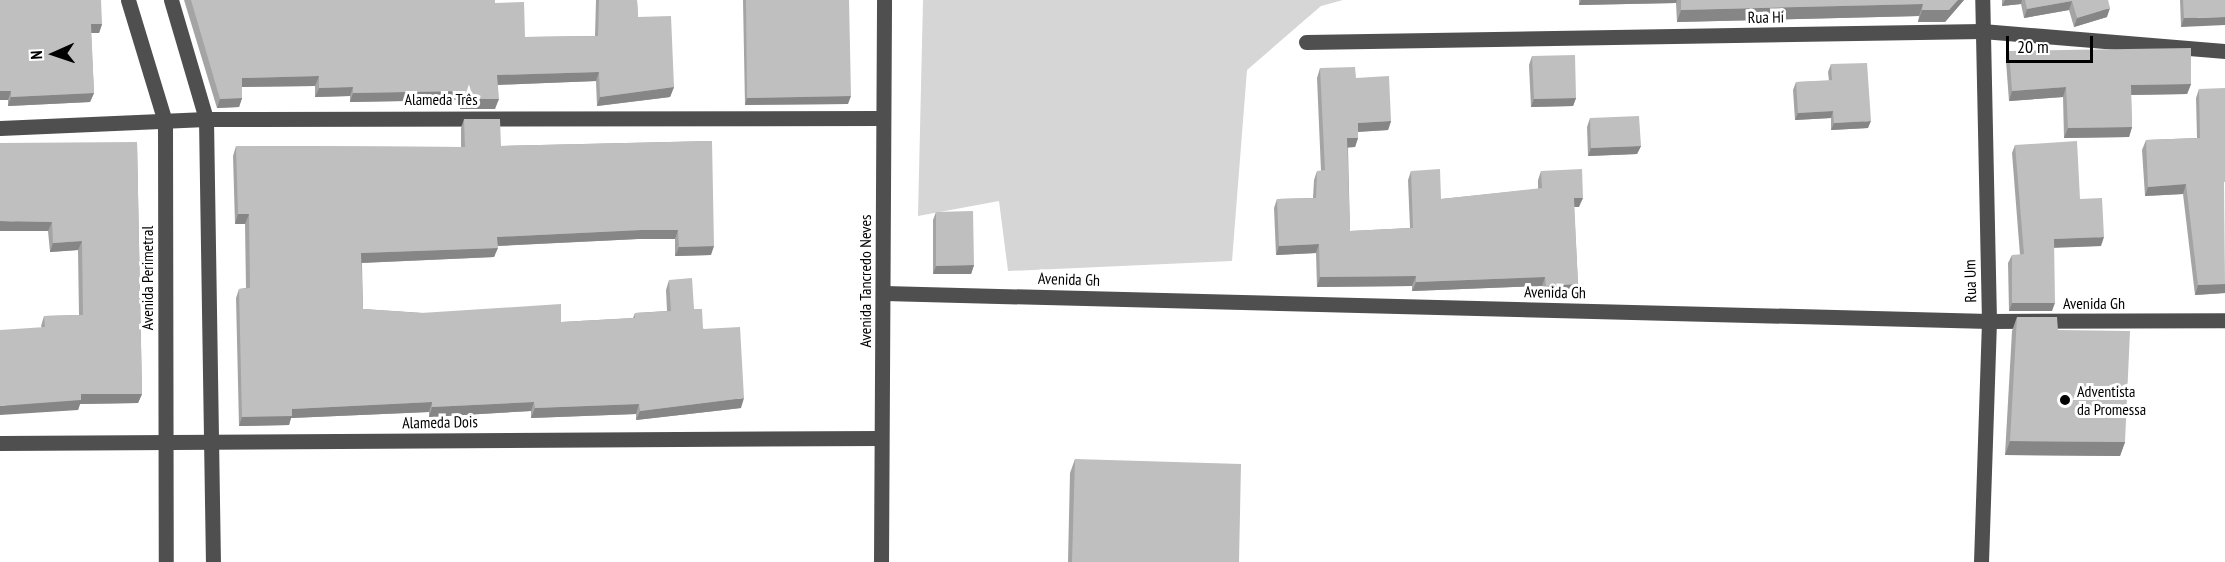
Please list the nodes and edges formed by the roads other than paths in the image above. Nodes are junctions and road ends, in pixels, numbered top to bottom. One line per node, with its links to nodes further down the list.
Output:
1 (128, 0): 10 (street, Avenida Perimetral)
2 (171, 0): 9 (street)
3 (884, 0): 8 (street, Avenida Tancredo Neves)
4 (1982, 0): 5 (street, Rua Um)
5 (1982, 31): 6 (street, Rua Hi); 7 (street, Rua Hi); 13 (street, Rua Um)
6 (1306, 42)
7 (2225, 51)
8 (882, 118): 9 (street, Alameda Três); 12 (street, Avenida Tancredo Neves)
9 (206, 119): 10 (street, Alameda Três); 18 (street)
10 (165, 123): 11 (street, Alameda Três); 17 (street, Avenida Perimetral)
11 (0, 128)
12 (884, 293): 13 (street, Avenida Gh); 15 (street, Avenida Tancredo Neves)
13 (1989, 321): 14 (street, Avenida Gh); 22 (street, Rua Um)
14 (2225, 321)
15 (881, 438): 18 (street, Alameda Dois); 21 (street, Avenida Tancredo Neves)
16 (0, 443): 17 (street, Alameda Dois)
17 (166, 444): 18 (street, Alameda Dois); 19 (street, Avenida Perimetral)
18 (213, 445): 20 (street)
19 (166, 562)
20 (213, 562)
21 (881, 562)
22 (1981, 562)

